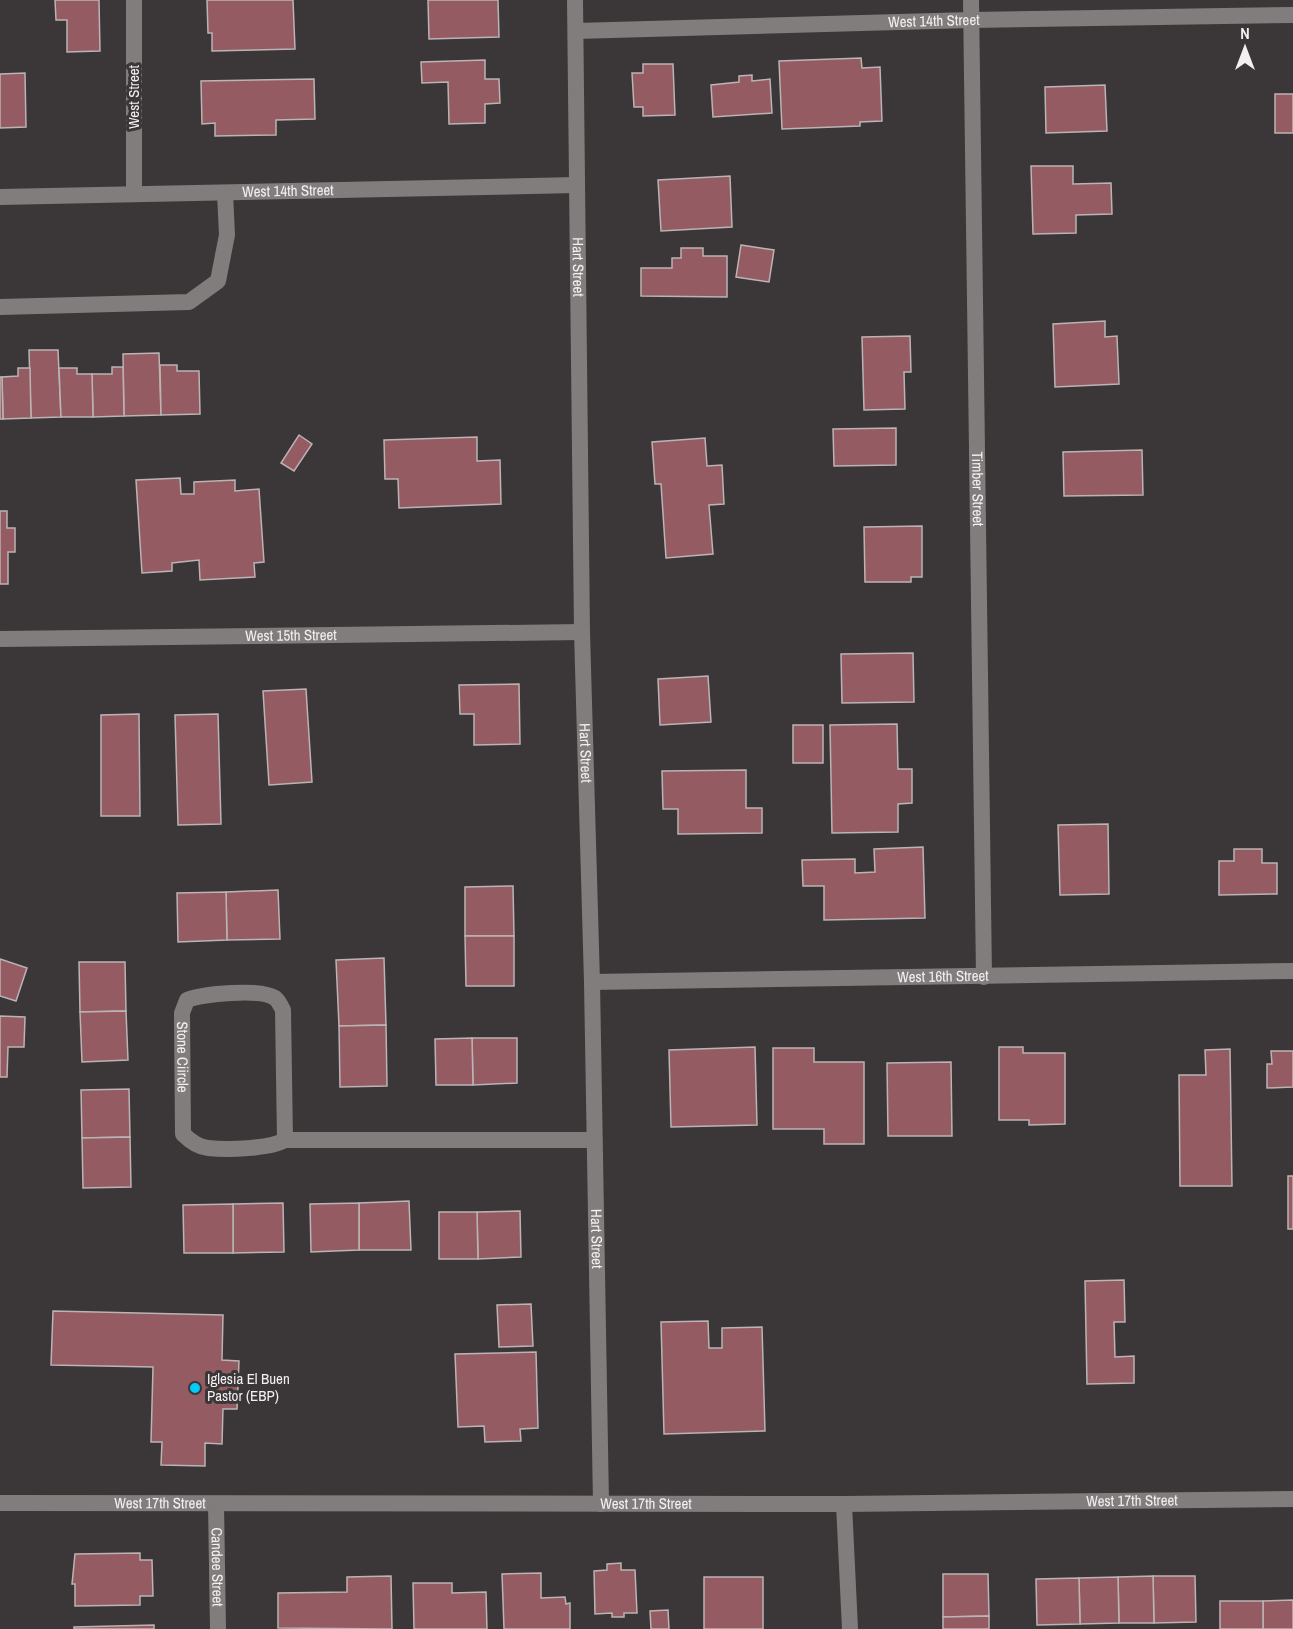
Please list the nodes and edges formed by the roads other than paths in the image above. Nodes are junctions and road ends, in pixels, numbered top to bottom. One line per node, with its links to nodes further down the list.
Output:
1 (134, 0): 9 (street, West Street)
2 (575, 0): 6 (street, Hart Street)
3 (971, 0): 5 (street, Timber Street)
4 (1293, 15): 5 (street, West 14th Street)
5 (971, 20): 6 (street, West 14th Street); 15 (street, Timber Street)
6 (576, 31): 7 (street, Hart Street)
7 (577, 185): 8 (street, West 14th Street); 12 (street, Hart Street)
8 (225, 193): 9 (street, West 14th Street); 11 (street)
9 (134, 194): 10 (street, West 14th Street)
10 (0, 197)
11 (0, 307)
12 (582, 632): 13 (street, West 15th Street); 16 (street, Hart Street)
13 (0, 639)
14 (1293, 971): 15 (street, West 16th Street)
15 (984, 977): 16 (street, West 16th Street)
16 (592, 982): 18 (street, Hart Street)
17 (285, 1140): 17 (street, Stone Ciircle); 18 (street, Stone Ciircle)
18 (594, 1140): 22 (street, Hart Street)
19 (1293, 1499): 23 (street, West 17th Street)
20 (0, 1503): 21 (street, West 17th Street)
21 (216, 1504): 22 (street, West 17th Street); 24 (street, Candee Street)
22 (601, 1504): 23 (street, West 17th Street)
23 (844, 1504): 25 (street)
24 (218, 1629)
25 (850, 1629)

